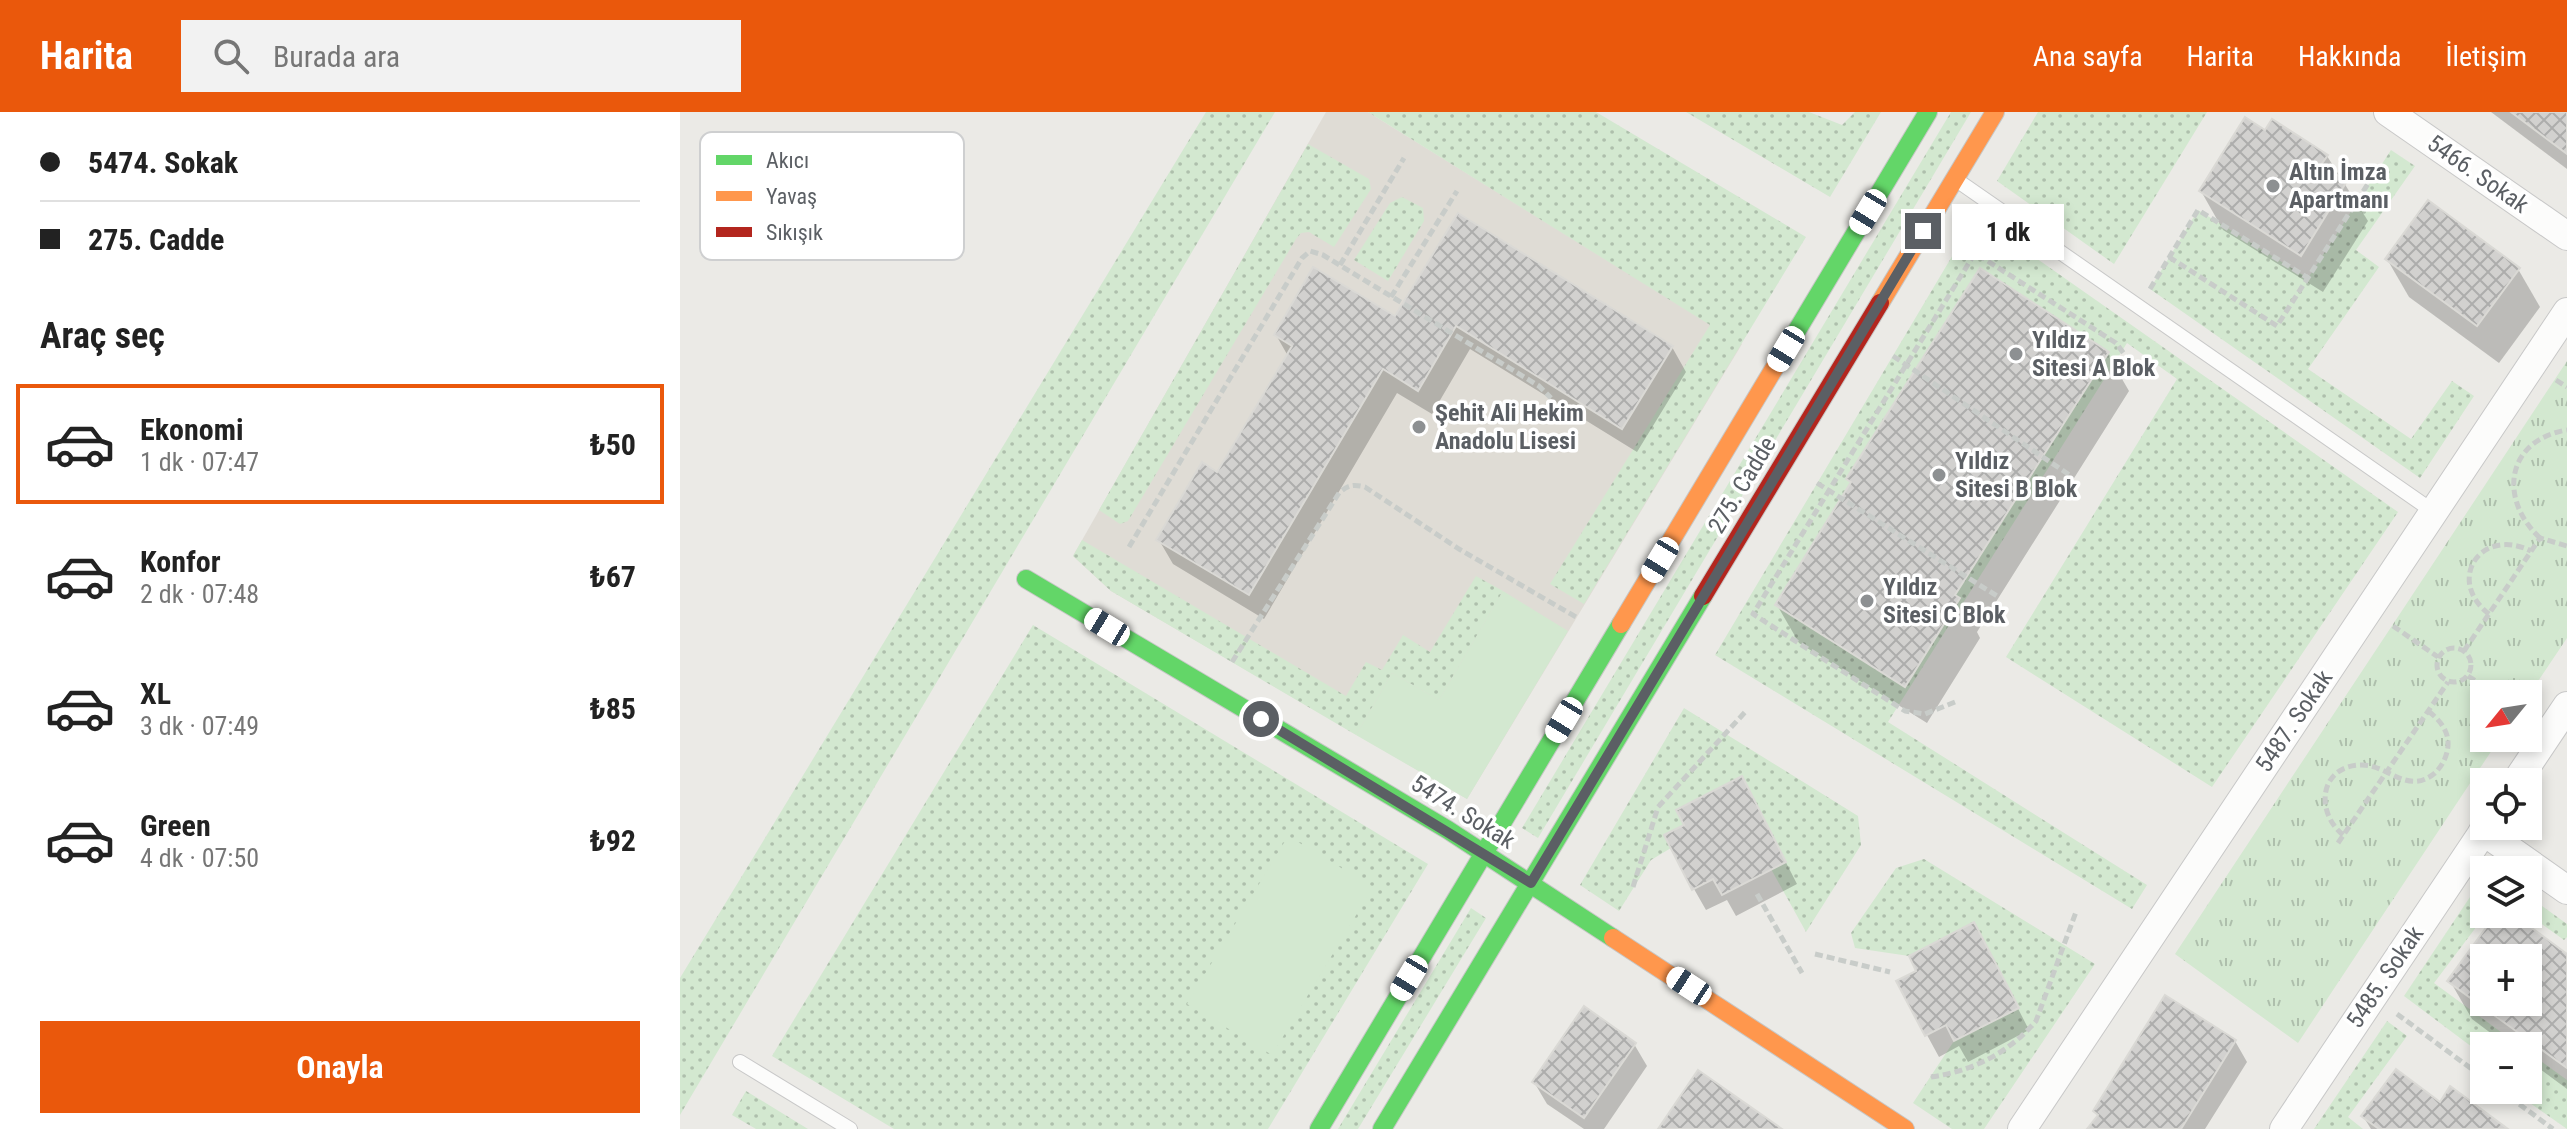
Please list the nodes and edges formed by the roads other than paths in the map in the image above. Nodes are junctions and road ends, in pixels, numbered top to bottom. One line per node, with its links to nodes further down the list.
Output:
1 (1928, 112): 13 (street, 275. Cadde)
2 (1995, 112): 4 (street, 275. Cadde)
3 (2388, 112): 5 (street, 5466. Sokak)
4 (1955, 179): 7 (lane); 14 (street, 275. Cadde)
5 (2567, 236)
6 (2567, 312): 7 (street, 5487. Sokak)
7 (2434, 512): 21 (street, 5487. Sokak)
8 (1026, 579): 13 (street, 5474. Sokak)
9 (2567, 706): 10 (street)
10 (2525, 768)
11 (2477, 840): 22 (street, 5485. Sokak)
12 (2501, 840): 15 (street)
13 (1484, 853): 14 (street, 5474. Sokak); 18 (street, 275. Cadde)
14 (1531, 883): 19 (street, 275. Cadde); 20 (street, 5474. Sokak)
15 (2567, 890)
16 (740, 1062): 17 (lane)
17 (850, 1129)
18 (1319, 1129)
19 (1382, 1129)
20 (1905, 1129)
21 (2022, 1129)
22 (2284, 1129)

